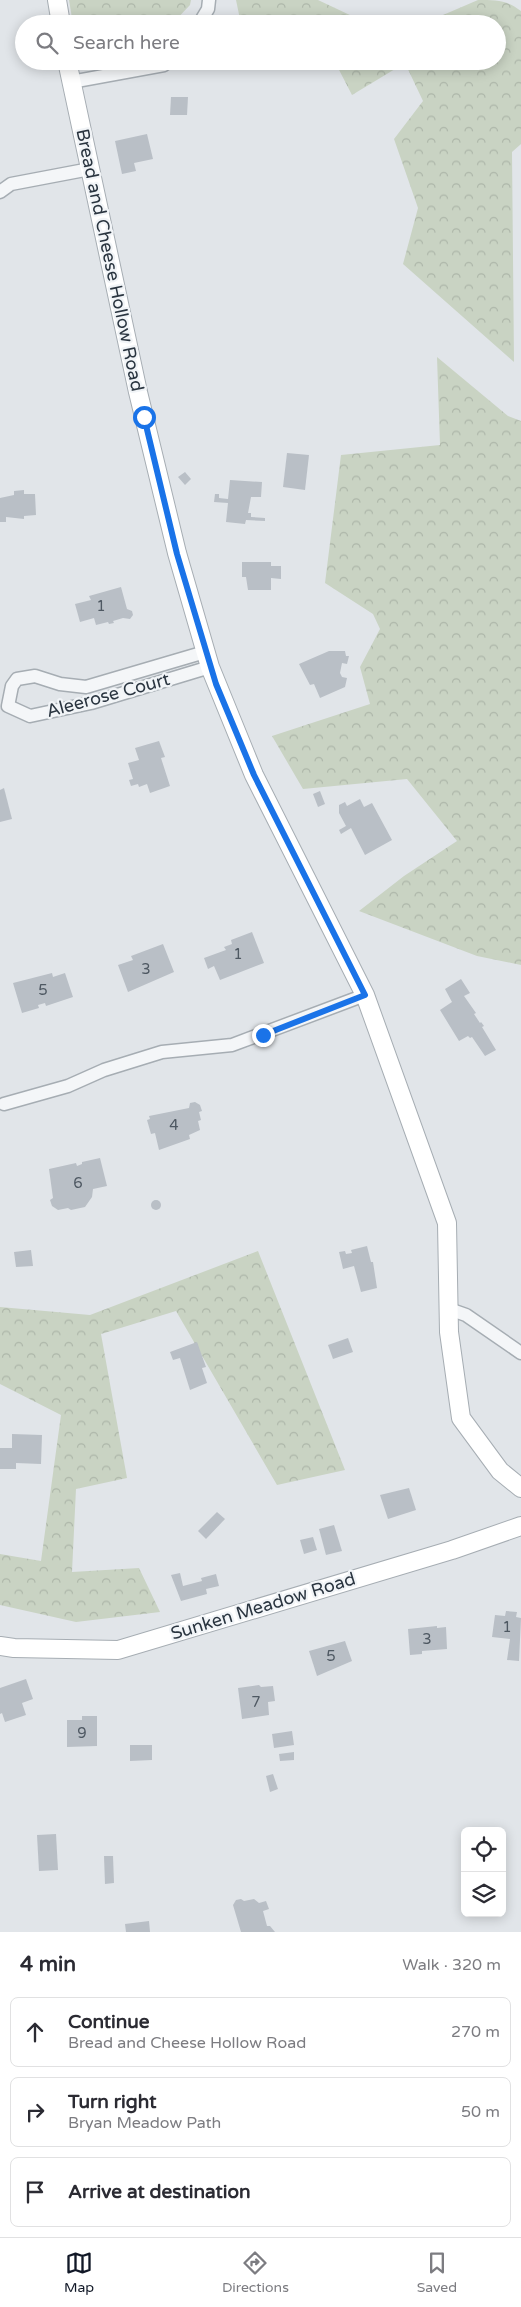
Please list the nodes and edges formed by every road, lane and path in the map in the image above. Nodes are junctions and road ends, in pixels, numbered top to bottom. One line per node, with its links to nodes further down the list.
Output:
1 (57, 0): 3 (main road)
2 (209, 0): 4 (street)
3 (60, 15)
4 (204, 15)
5 (69, 70): 7 (main road, Bread and Cheese Hollow Road)
6 (137, 70): 7 (street)
7 (71, 82): 8 (main road, Bread and Cheese Hollow Road)
8 (90, 169): 9 (street); 10 (main road, Bread and Cheese Hollow Road)
9 (0, 192)
10 (208, 659): 10 (street, Aleerose Court); 11 (main road, Bread and Cheese Hollow Road)
11 (365, 995): 12 (street); 13 (main road, Bread and Cheese Hollow Road)
12 (4, 1104)
13 (449, 1309): 14 (street); 15 (main road, Bread and Cheese Hollow Road)
14 (521, 1353)
15 (521, 1488)
16 (521, 1526): 17 (main road, Sunken Meadow Road)
17 (0, 1646)

